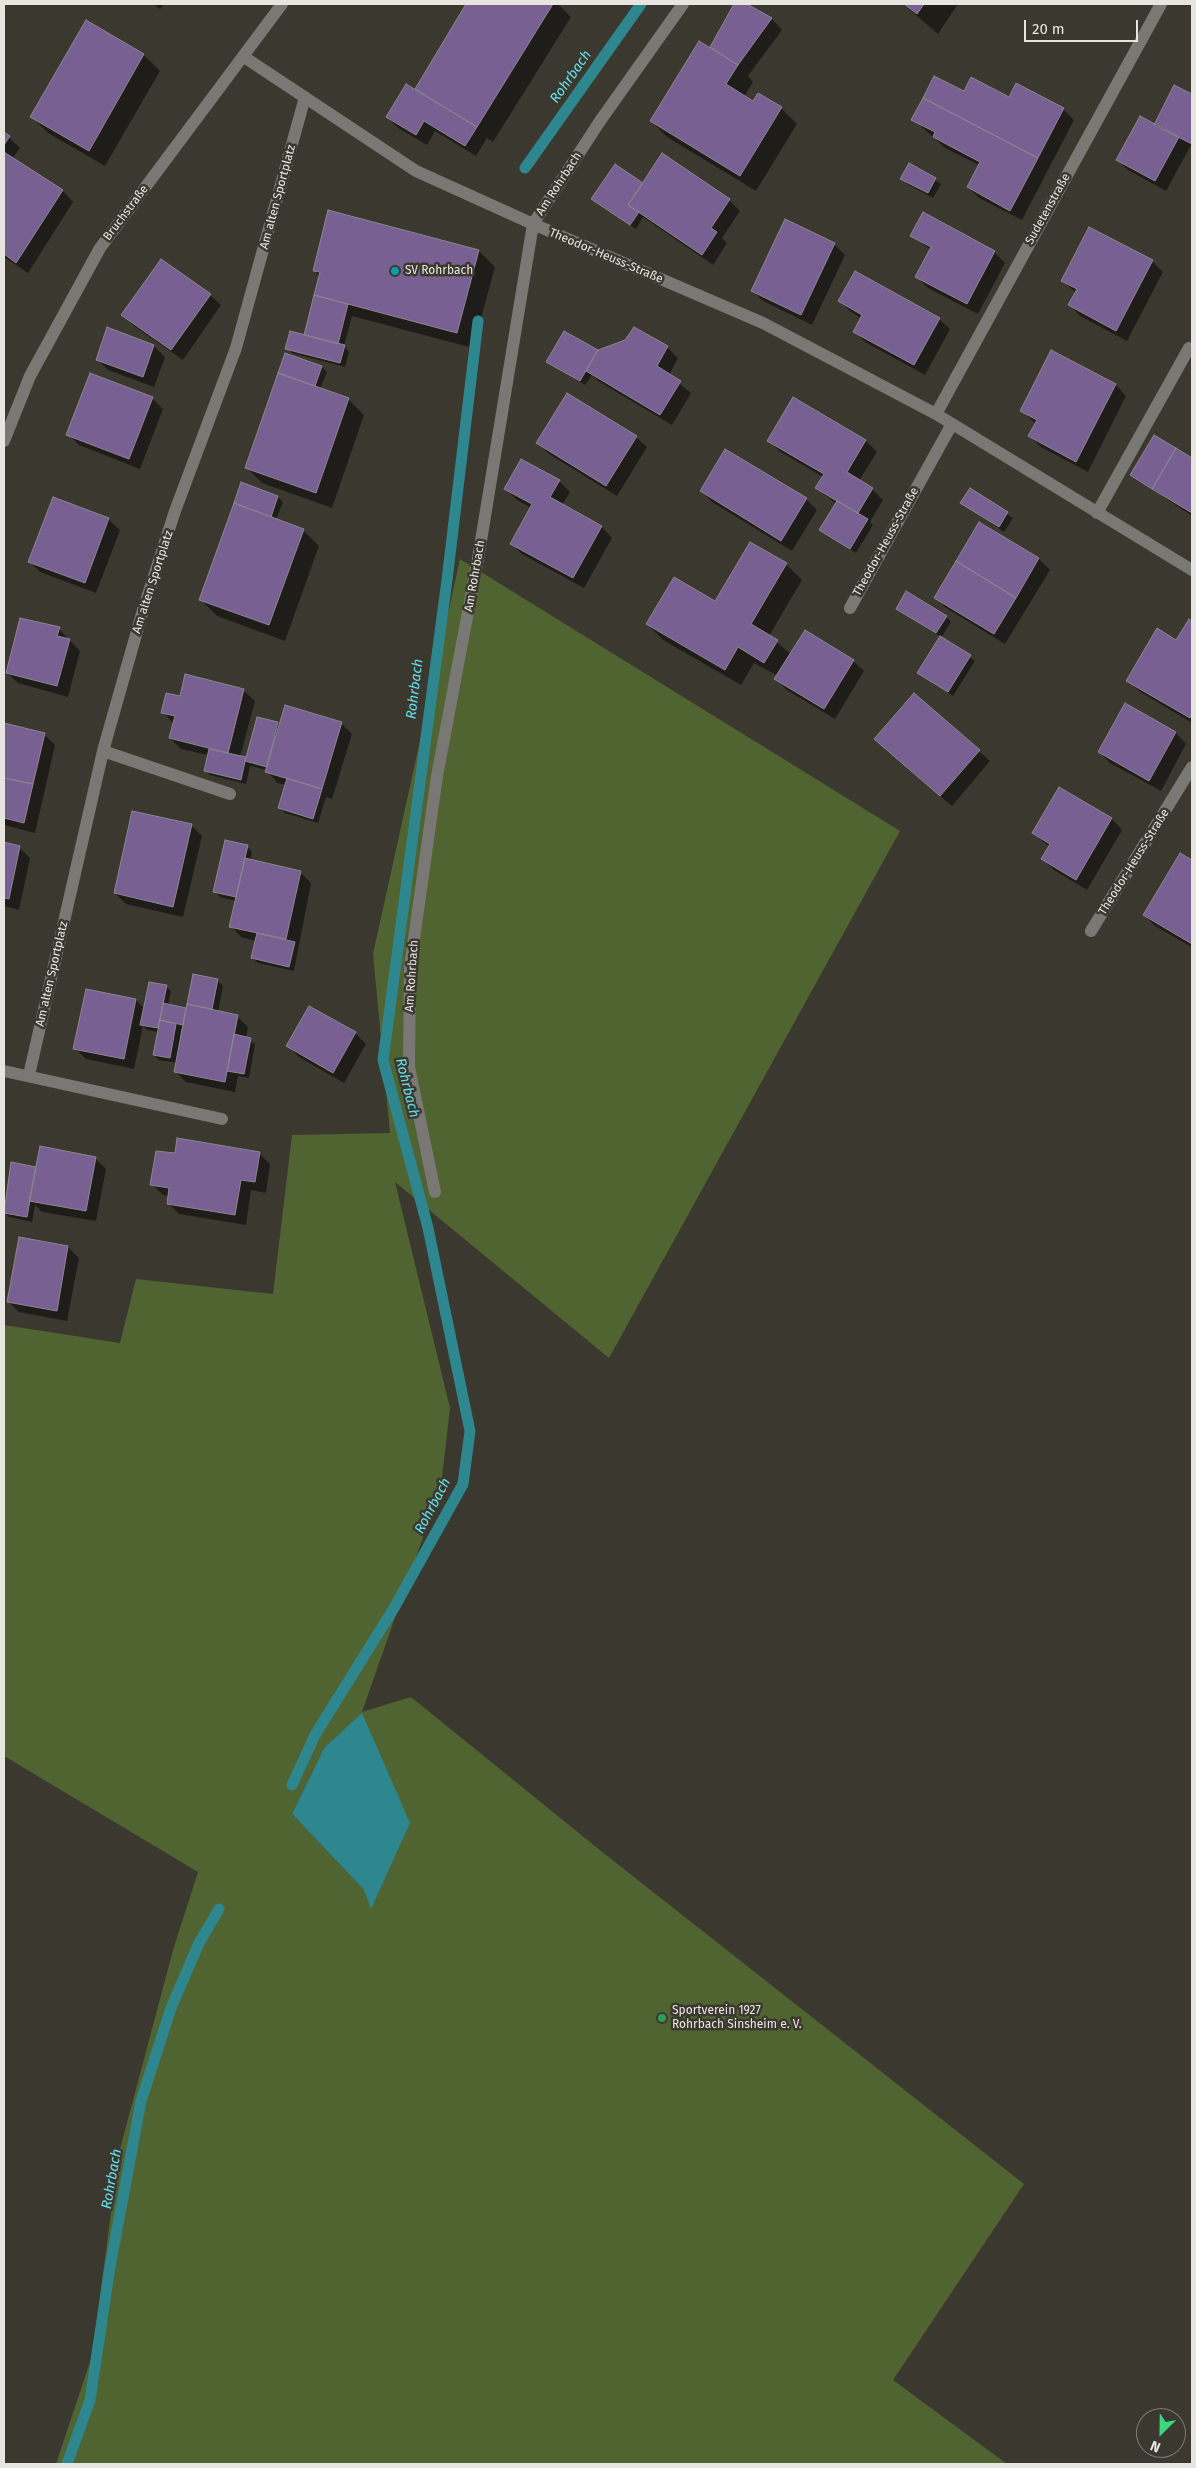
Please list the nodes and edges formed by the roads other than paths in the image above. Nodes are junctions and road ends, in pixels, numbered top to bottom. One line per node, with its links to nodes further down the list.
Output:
1 (282, 4): 4 (street, Bruchstraße)
2 (683, 4): 6 (street, Am Rohrbach)
3 (1161, 4): 8 (street, Sudetenstraße)
4 (244, 57): 5 (street, Theodor-Heuss-Straße); 10 (street, Bruchstraße)
5 (305, 97): 6 (street, Theodor-Heuss-Straße); 14 (street, Am alten Sportplatz)
6 (533, 224): 8 (street, Theodor-Heuss-Straße); 21 (street, Am Rohrbach)
7 (1189, 348): 11 (street)
8 (936, 414): 9 (street, Theodor-Heuss-Straße)
9 (952, 424): 11 (street, Theodor-Heuss-Straße); 13 (street, Theodor-Heuss-Straße)
10 (4, 441)
11 (1097, 513): 12 (street, Theodor-Heuss-Straße)
12 (1192, 570)
13 (850, 608)
14 (103, 751): 16 (street); 19 (street, Am alten Sportplatz)
15 (1192, 767): 17 (street, Theodor-Heuss-Straße)
16 (230, 794)
17 (1091, 931)
18 (4, 1071): 19 (street)
19 (29, 1076): 20 (street)
20 (222, 1120)
21 (435, 1192)

